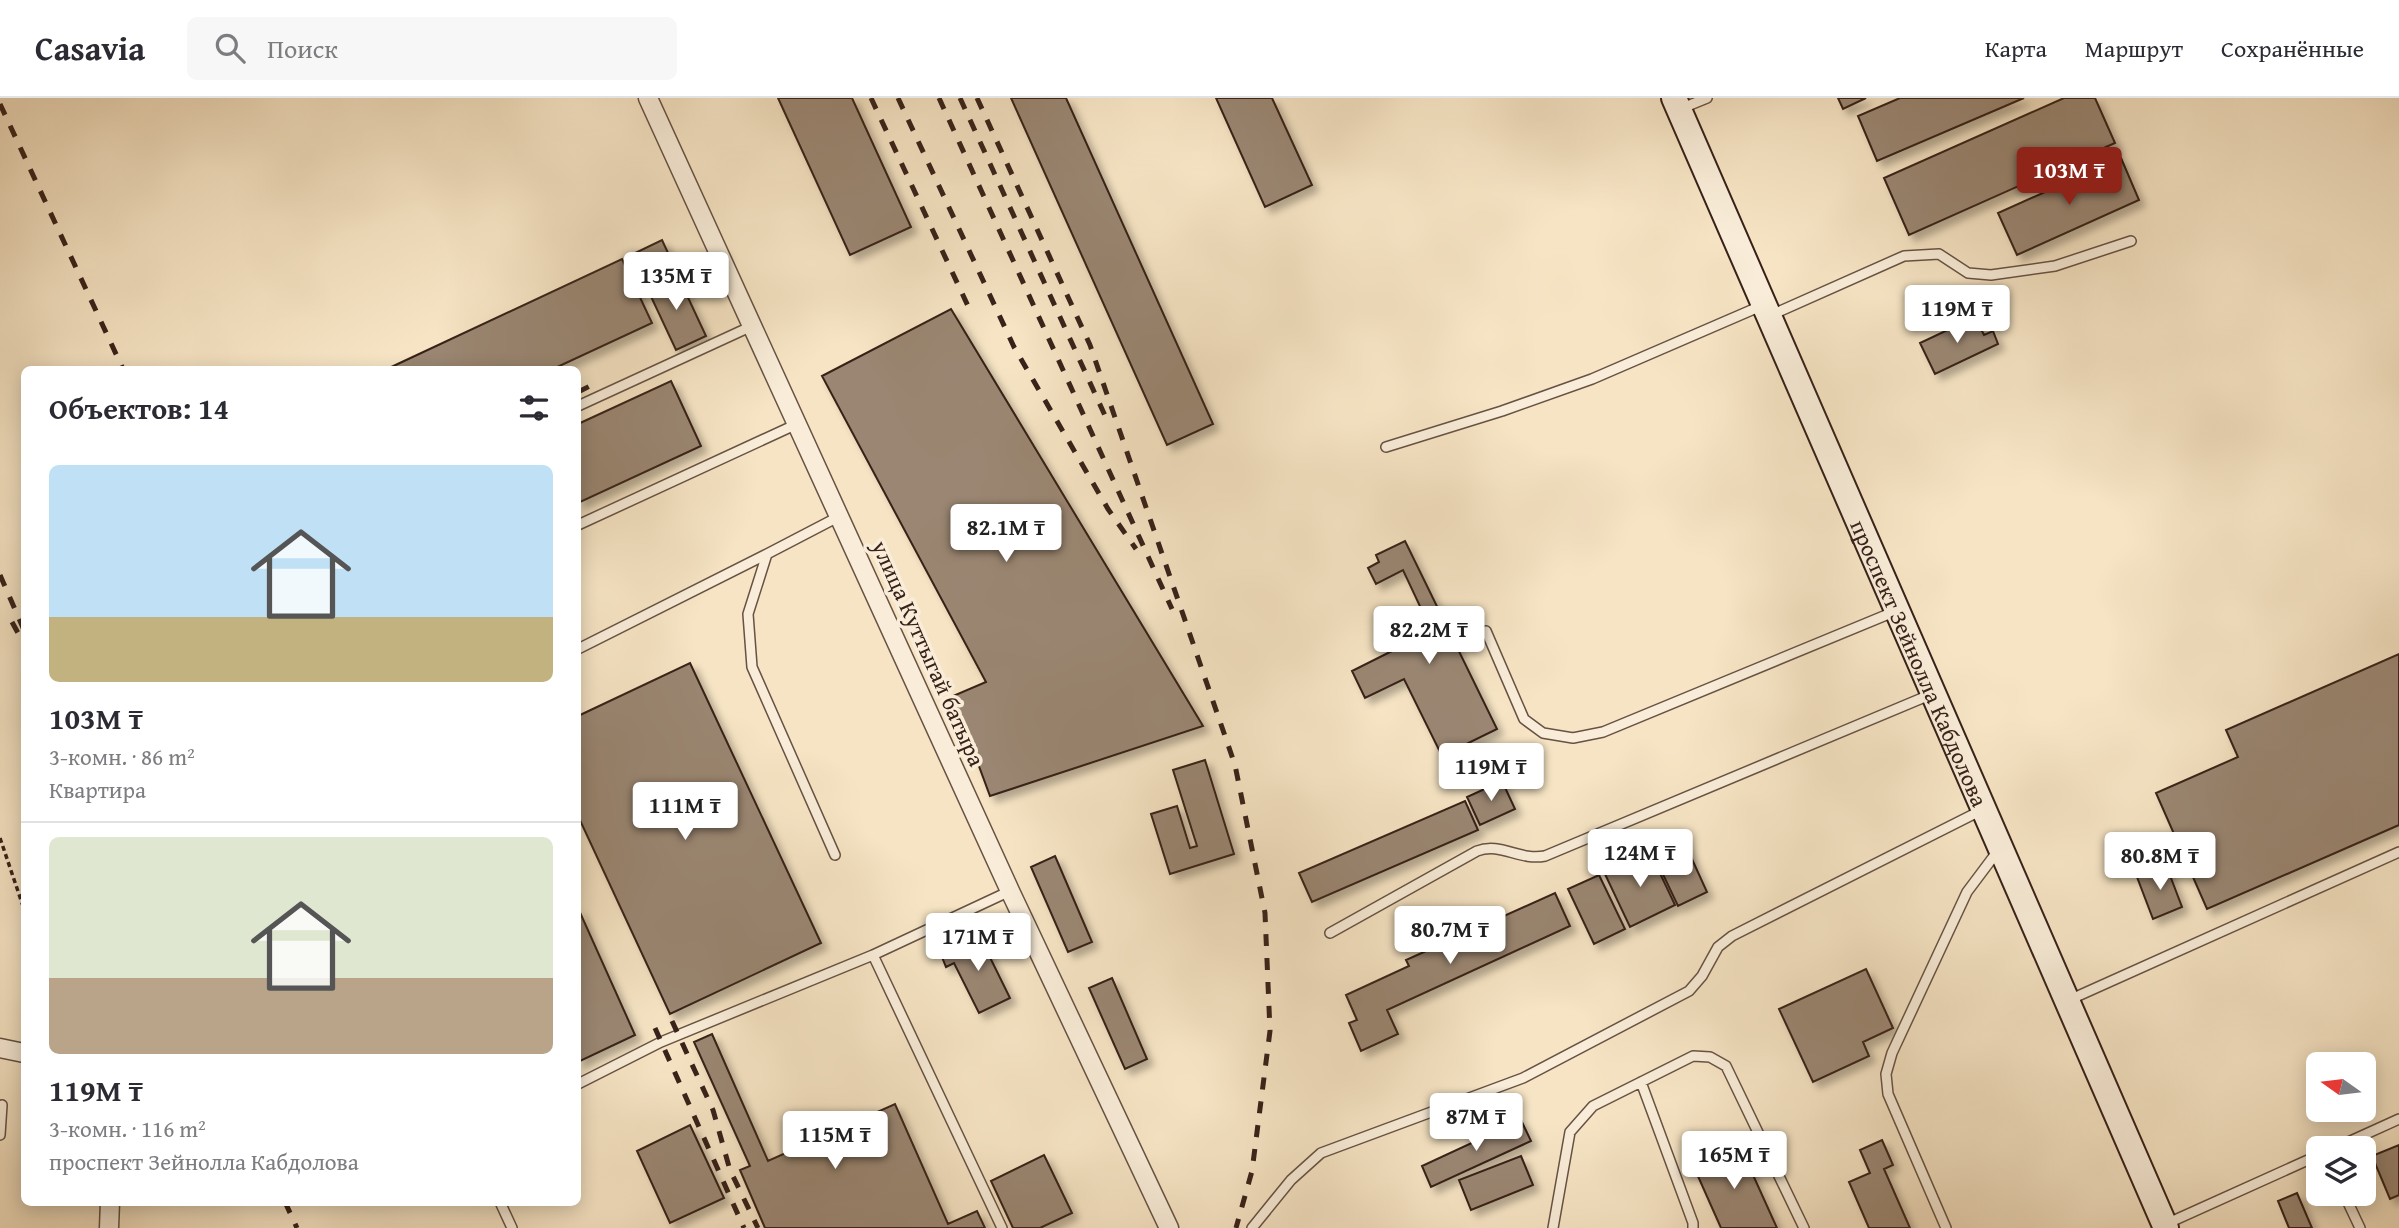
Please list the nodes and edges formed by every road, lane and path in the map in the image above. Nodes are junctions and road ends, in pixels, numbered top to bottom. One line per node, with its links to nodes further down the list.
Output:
1 (648, 98): 6 (street, улица Куттыгай батыра)
2 (1707, 98): 3 (lane)
3 (1676, 104): 5 (main road, проспект Зейнолла Кабдолова)
4 (2130, 241): 5 (lane)
5 (1765, 311): 9 (lane); 13 (main road, проспект Зейнолла Кабдолова)
6 (752, 326): 7 (lane); 8 (street, улица Куттыгай батыра)
7 (581, 405)
8 (797, 424): 10 (street, улица Куттыгай батыра); 11 (lane)
9 (1386, 447)
10 (840, 516): 12 (lane); 22 (street, улица Куттыгай батыра)
11 (581, 524)
12 (767, 554): 15 (lane); 21 (lane)
13 (1898, 611): 14 (lane); 16 (main road, проспект Зейнолла Кабдолова)
14 (1486, 631)
15 (581, 647)
16 (1934, 694): 17 (main road, проспект Зейнолла Кабдолова); 24 (lane)
17 (1984, 809): 19 (main road, проспект Зейнолла Кабдолова); 44 (lane)
18 (0, 838): 23 (path)
19 (2001, 848): 26 (main road, проспект Зейнолла Кабдолова); 48 (lane)
20 (2399, 852): 26 (lane)
21 (835, 855)
22 (1010, 891): 25 (lane); 43 (street, улица Куттыгай батыра)
23 (21, 900)
24 (1330, 933)
25 (873, 955): 29 (lane); 42 (lane)
26 (2067, 1000): 39 (main road, проспект Зейнолла Кабдолова)
27 (0, 1048): 28 (street)
28 (21, 1052)
29 (581, 1082)
30 (1641, 1082): 45 (lane); 46 (lane); 47 (lane)
31 (2, 1105): 33 (lane)
32 (2399, 1119): 34 (lane)
33 (0, 1135)
34 (2361, 1136)
35 (2306, 1161): 39 (lane)
36 (110, 1206): 40 (street)
37 (502, 1206): 41 (lane)
38 (2350, 1206): 49 (lane)
39 (2165, 1226)
40 (109, 1228)
41 (512, 1228)
42 (1002, 1228)
43 (1169, 1228)
44 (1252, 1228)
45 (1553, 1228)
46 (1693, 1228)
47 (1804, 1228)
48 (1947, 1228)
49 (2360, 1228)

